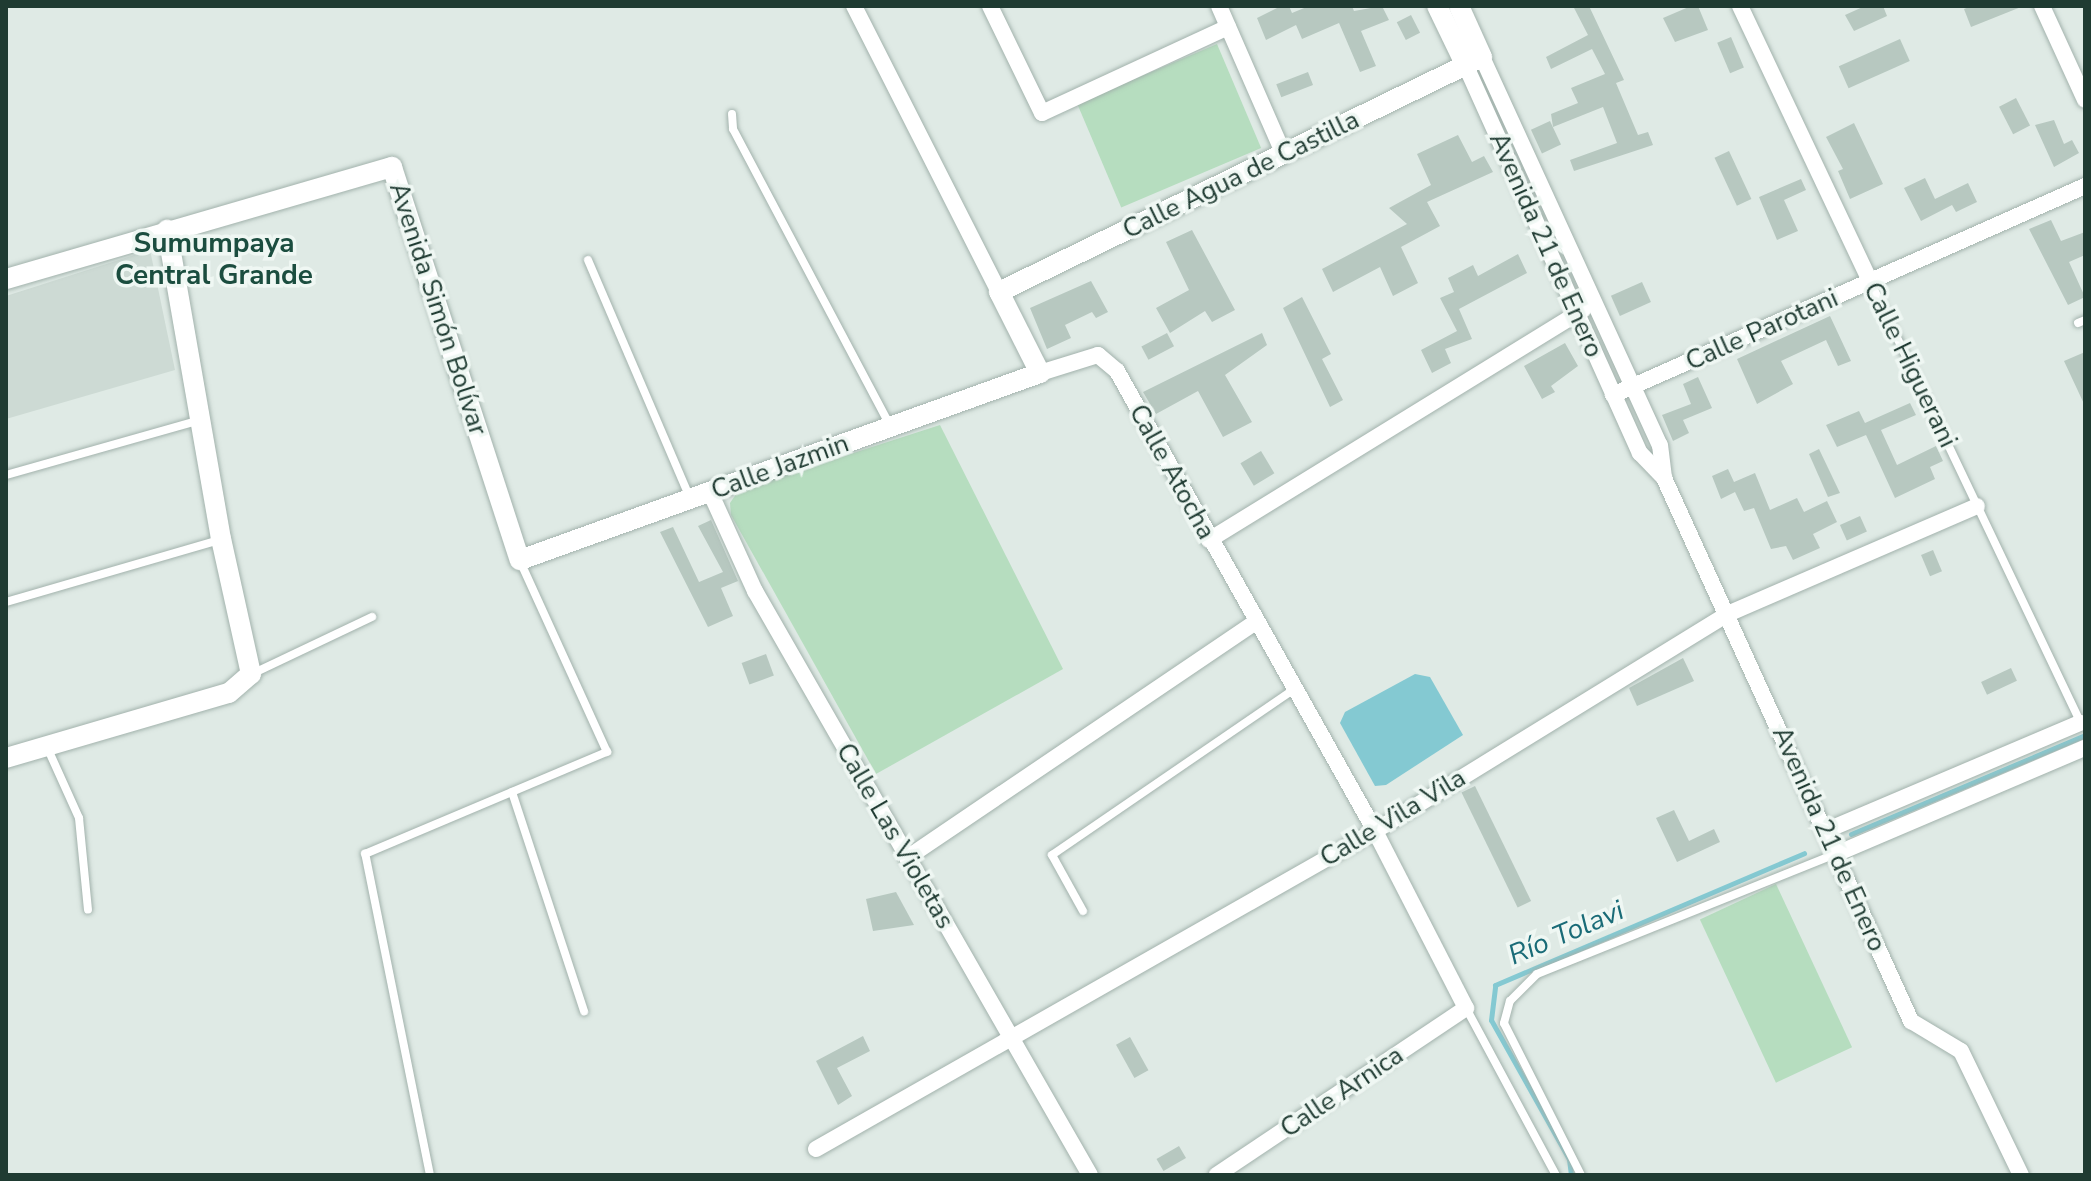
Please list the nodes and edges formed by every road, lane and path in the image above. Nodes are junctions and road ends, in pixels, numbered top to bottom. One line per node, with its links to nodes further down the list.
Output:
1 (854, 6): 18 (street)
2 (990, 6): 8 (street)
3 (1219, 6): 8 (street)
4 (1437, 6): 9 (street, Avenida 21 de Enero)
5 (1459, 6): 9 (street, Avenida 21 de Enero)
6 (1740, 6): 17 (street, Calle Higuerani)
7 (2042, 6): 10 (street)
8 (1228, 27): 12 (street)
9 (1473, 60): 12 (street, Calle Agua de Castilla); 19 (street, Avenida 21 de Enero); 20 (street, Avenida 21 de Enero)
10 (2085, 100)
11 (732, 114): 25 (lane)
12 (1284, 155): 18 (street, Calle Agua de Castilla)
13 (2085, 186): 17 (street, Calle Parotani)
14 (167, 230): 16 (street, Avenida Simón Bolívar); 24 (street); 32 (street, Avenida Simón Bolívar)
15 (588, 260): 28 (lane, Calle Las Violetas)
16 (6, 279)
17 (1870, 281): 22 (street, Calle Parotani); 29 (lane, Calle Higuerani)
18 (999, 292): 21 (street)
19 (1595, 303): 20 (street); 22 (street, Avenida 21 de Enero)
20 (1577, 314): 23 (street, Avenida 21 de Enero); 31 (street)
21 (1040, 373): 25 (street, Calle Jazmin); 31 (street, Calle Atocha)
22 (1633, 387): 23 (street, Calle Parotani); 27 (street, Avenida 21 de Enero)
23 (1613, 395): 27 (street, Avenida 21 de Enero)
24 (202, 420): 26 (lane); 30 (street)
25 (890, 427): 28 (street, Calle Jazmin)
26 (6, 475)
27 (1664, 478): 34 (street, Avenida 21 de Enero)
28 (700, 495): 32 (street, Calle Jazmin); 47 (street, Calle Las Violetas)
29 (1977, 506): 34 (street, Calle Vila Vila); 39 (lane, Calle Higuerani)
30 (221, 539): 33 (lane); 37 (street)
31 (1209, 540): 36 (street, Calle Atocha)
32 (520, 560): 43 (lane)
33 (6, 602)
34 (1730, 613): 44 (street, Calle Vila Vila); 45 (street, Avenida 21 de Enero)
35 (372, 617): 37 (lane)
36 (1255, 622): 38 (street, Calle Atocha); 47 (street)
37 (251, 674): 40 (street)
38 (1293, 690): 44 (street, Calle Atocha); 49 (lane)
39 (2080, 723): 45 (street)
40 (45, 743): 42 (street); 48 (lane)
41 (2085, 748): 46 (street)
42 (6, 758)
43 (512, 792): 51 (lane); 54 (lane)
44 (1375, 831): 50 (street, Calle Atocha); 52 (street, Calle Vila Vila)
45 (1825, 831): 46 (street, Avenida 21 de Enero)
46 (1836, 854): 58 (lane); 59 (street, Avenida 21 de Enero)
47 (907, 858): 52 (street, Calle Las Violetas)
48 (88, 910)
49 (1083, 911)
50 (1466, 1008): 56 (street, Calle Arnica); 57 (lane)
51 (584, 1011)
52 (1012, 1036): 53 (street, Calle Vila Vila); 55 (street, Calle Las Violetas)
53 (816, 1149)
54 (430, 1175)
55 (1090, 1175)
56 (1217, 1175)
57 (1556, 1175)
58 (1581, 1175)
59 (2021, 1175)

